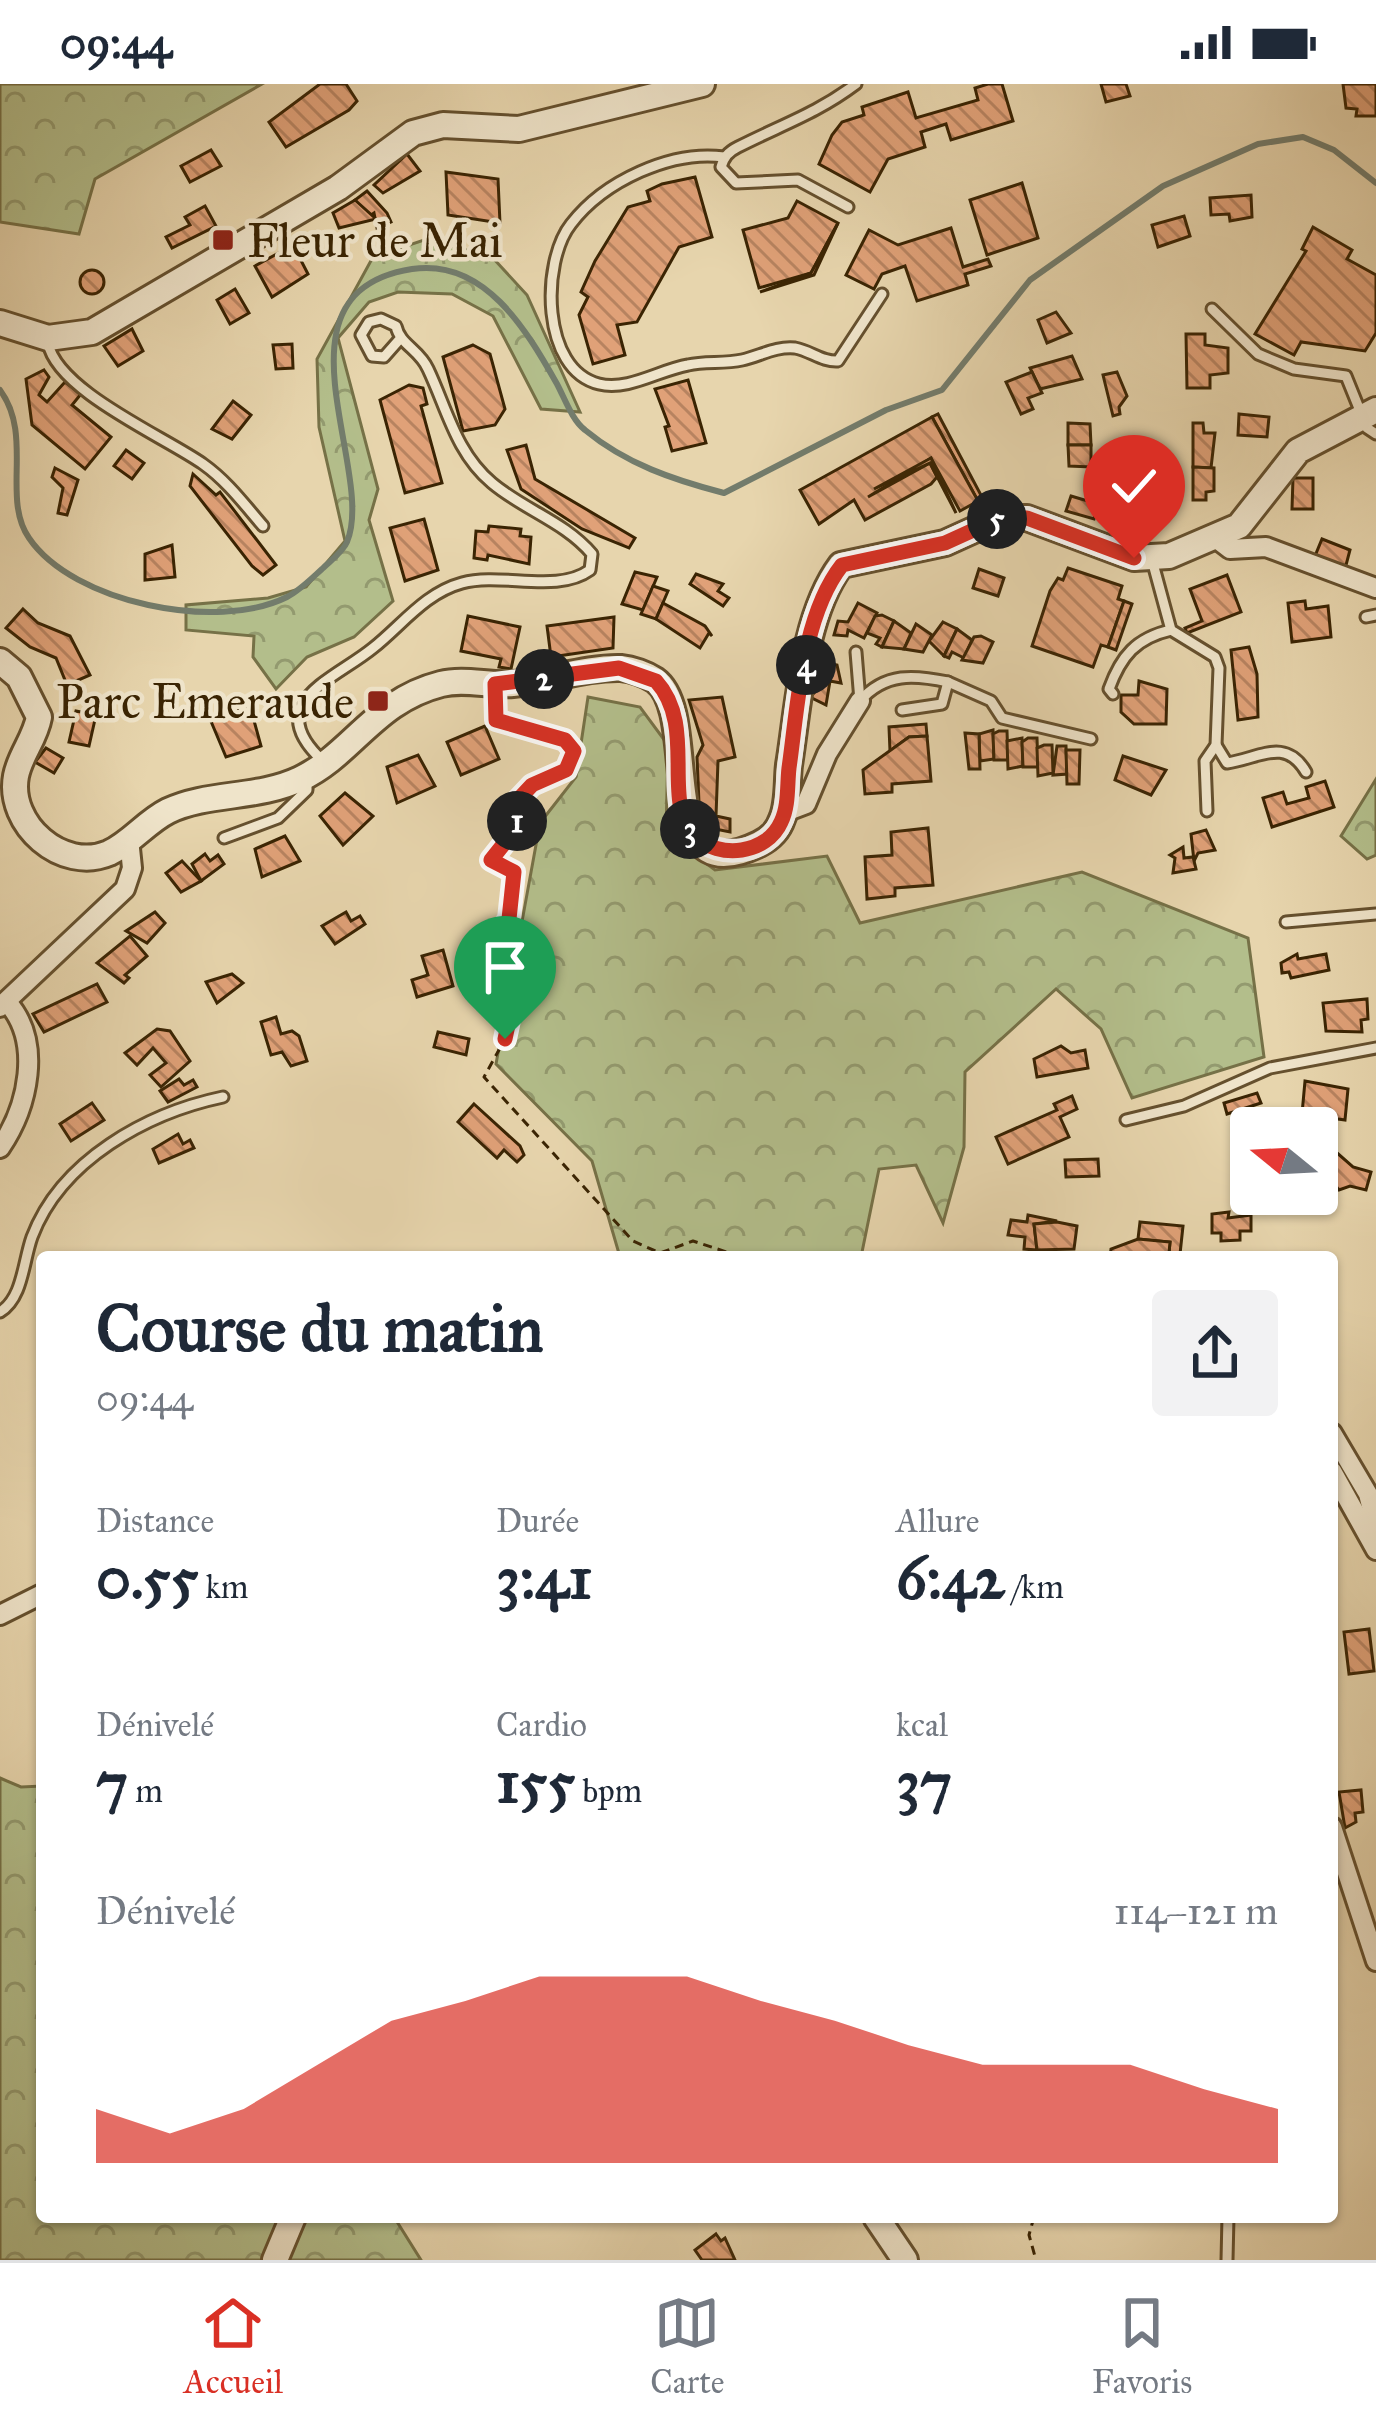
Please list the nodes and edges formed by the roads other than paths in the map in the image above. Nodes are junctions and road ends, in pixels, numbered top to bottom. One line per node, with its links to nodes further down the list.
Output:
1 (702, 84): 8 (street)
2 (856, 84): 3 (lane)
3 (724, 157): 4 (lane); 5 (lane)
4 (848, 207)
5 (882, 294)
6 (1212, 309): 10 (lane)
7 (0, 323): 8 (street)
8 (48, 338): 11 (lane)
9 (399, 340): 9 (lane); 24 (lane)
10 (1371, 420): 12 (street)
11 (263, 526)
12 (1216, 539): 13 (street); 14 (street)
13 (1152, 560): 15 (lane); 27 (street)
14 (1376, 587)
15 (1171, 630): 19 (lane); 23 (lane)
16 (856, 652): 20 (lane)
17 (0, 661): 29 (street)
18 (948, 682): 20 (lane); 21 (lane); 22 (lane)
19 (1112, 694)
20 (860, 700): 27 (street)
21 (902, 710)
22 (1091, 739)
23 (1216, 745): 25 (lane); 26 (lane)
24 (315, 769): 27 (street); 28 (lane); 29 (street)
25 (1306, 772)
26 (1207, 811)
27 (785, 812)
28 (224, 838)
29 (129, 839): 32 (street)
30 (1376, 914): 31 (lane)
31 (1286, 922)
32 (3, 1005): 36 (street)
33 (1376, 1048): 35 (lane)
34 (223, 1097): 37 (lane)
35 (1126, 1120)
36 (0, 1148)
37 (0, 1312)
38 (1338, 1443): 40 (street)
39 (1338, 1482): 41 (street)
40 (1376, 1526)
41 (1376, 1550)
42 (36, 1597): 43 (street)
43 (0, 1615)
44 (1338, 1846): 45 (street)
45 (1376, 1960)
46 (290, 2223): 49 (street)
47 (880, 2223): 50 (street)
48 (1228, 2223): 51 (lane)
49 (275, 2260)
50 (905, 2260)
51 (1227, 2260)

